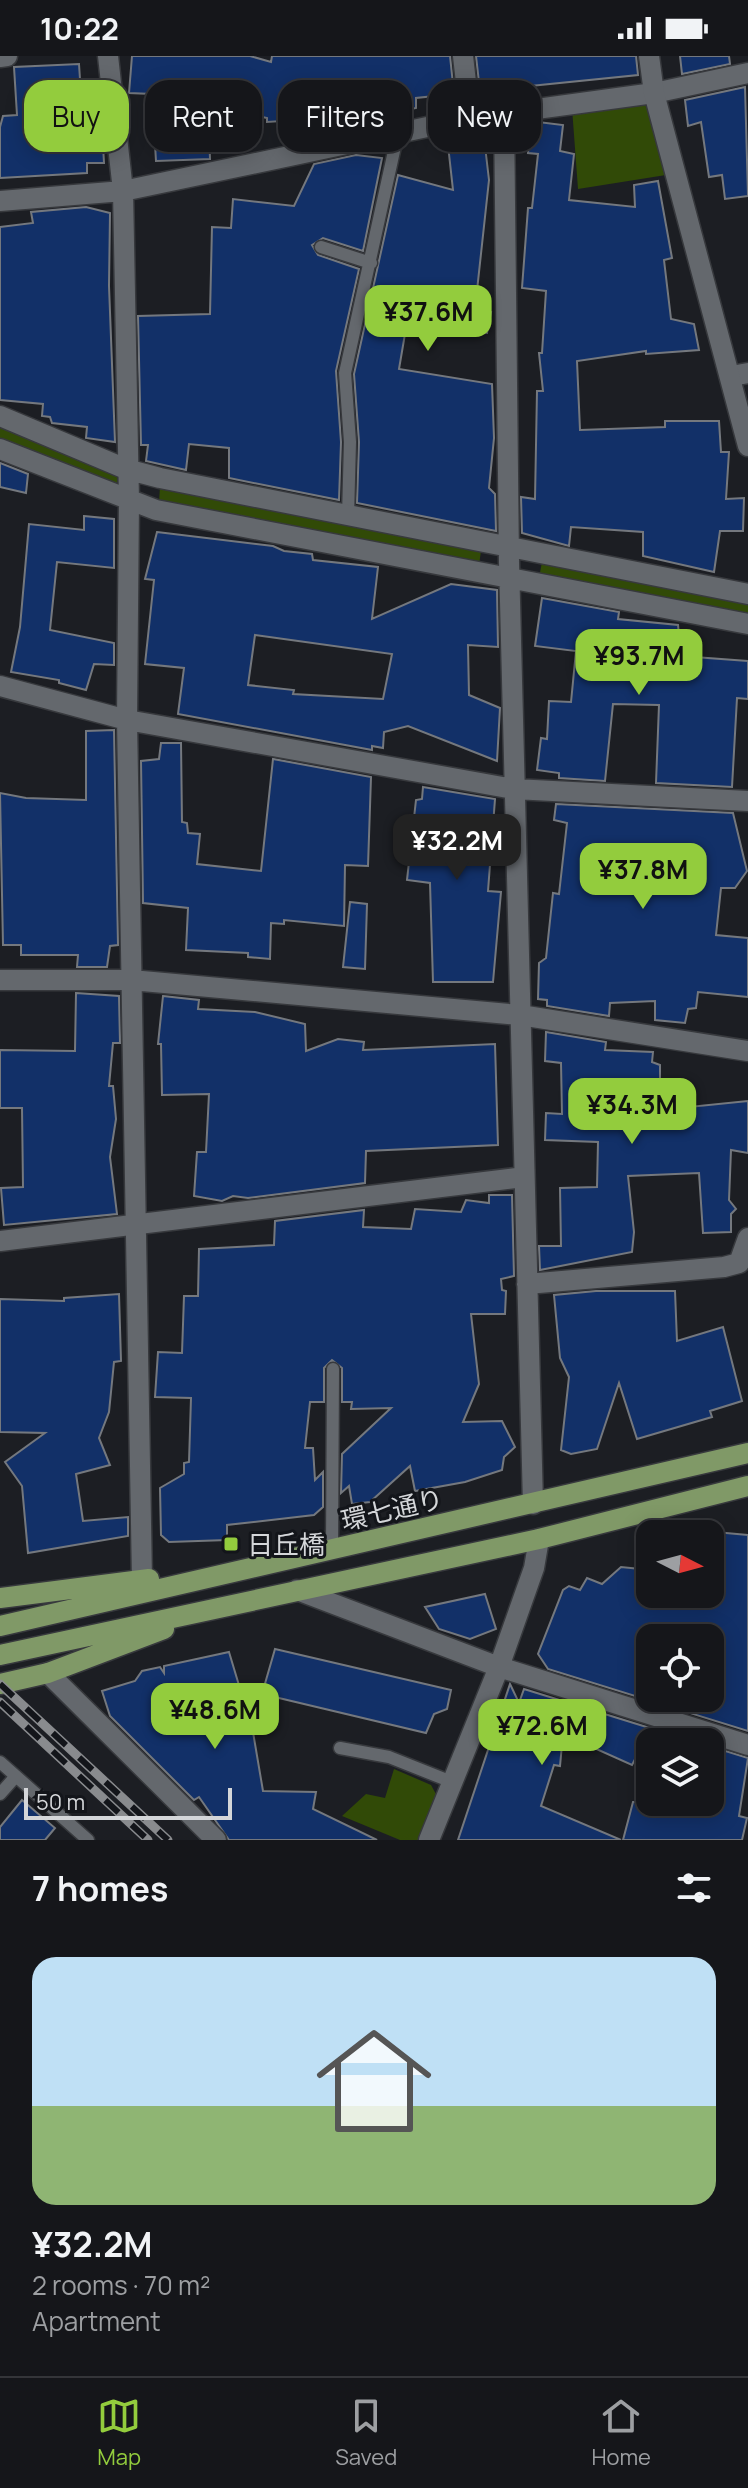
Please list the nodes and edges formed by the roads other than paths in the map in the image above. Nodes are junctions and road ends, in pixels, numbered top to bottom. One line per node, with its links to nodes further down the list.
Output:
1 (7, 56): 5 (street)
2 (108, 56): 13 (street)
3 (463, 56): 7 (street)
4 (649, 56): 8 (street)
5 (0, 57)
6 (748, 73): 8 (street)
7 (466, 80)
8 (654, 93): 9 (street); 17 (street)
9 (541, 108)
10 (308, 152): 13 (street)
11 (394, 152): 16 (lane)
12 (505, 152): 24 (street)
13 (123, 191): 14 (street); 21 (street)
14 (0, 201)
15 (321, 247): 16 (lane)
16 (371, 263): 23 (lane)
17 (739, 374): 19 (street)
18 (0, 416): 21 (street)
19 (748, 446)
20 (0, 449): 22 (street)
21 (126, 469): 22 (street); 23 (street)
22 (129, 500): 25 (street); 29 (street)
23 (348, 516): 24 (street)
24 (510, 548): 25 (street); 26 (street)
25 (509, 580): 27 (street); 30 (street)
26 (748, 594)
27 (748, 624)
28 (0, 686): 29 (street)
29 (127, 720): 30 (street); 33 (street)
30 (514, 789): 31 (street); 34 (street)
31 (748, 801)
32 (0, 980): 33 (street)
33 (131, 980): 34 (street); 37 (street)
34 (520, 1015): 35 (street); 36 (street)
35 (748, 1051)
36 (524, 1177): 37 (street); 40 (street)
37 (136, 1223): 39 (street); 48 (street)
38 (748, 1238): 40 (street)
39 (0, 1241)
40 (527, 1284): 44 (street)
41 (333, 1369): 46 (lane)
42 (748, 1453): 44 (main road, 環七通り)
43 (748, 1486): 45 (main road)
44 (533, 1504): 46 (main road, 環七通り)
45 (539, 1539): 49 (main road); 54 (street)
46 (332, 1549): 47 (main road, 環七通り)
47 (201, 1578): 48 (main road); 52 (main road, 環七通り)
48 (142, 1580): 50 (main road)
49 (297, 1590): 51 (main road); 54 (street)
50 (0, 1598)
51 (208, 1610): 53 (main road); 55 (main road)
52 (0, 1626)
53 (0, 1655)
54 (499, 1667): 57 (street); 61 (street)
55 (48, 1673): 56 (main road); 64 (street)
56 (0, 1684)
57 (748, 1745)
58 (340, 1748): 61 (lane)
59 (0, 1762): 60 (lane)
60 (16, 1776): 62 (lane); 63 (lane)
61 (452, 1782): 65 (street)
62 (0, 1794)
63 (88, 1840)
64 (216, 1840)
65 (429, 1840)

